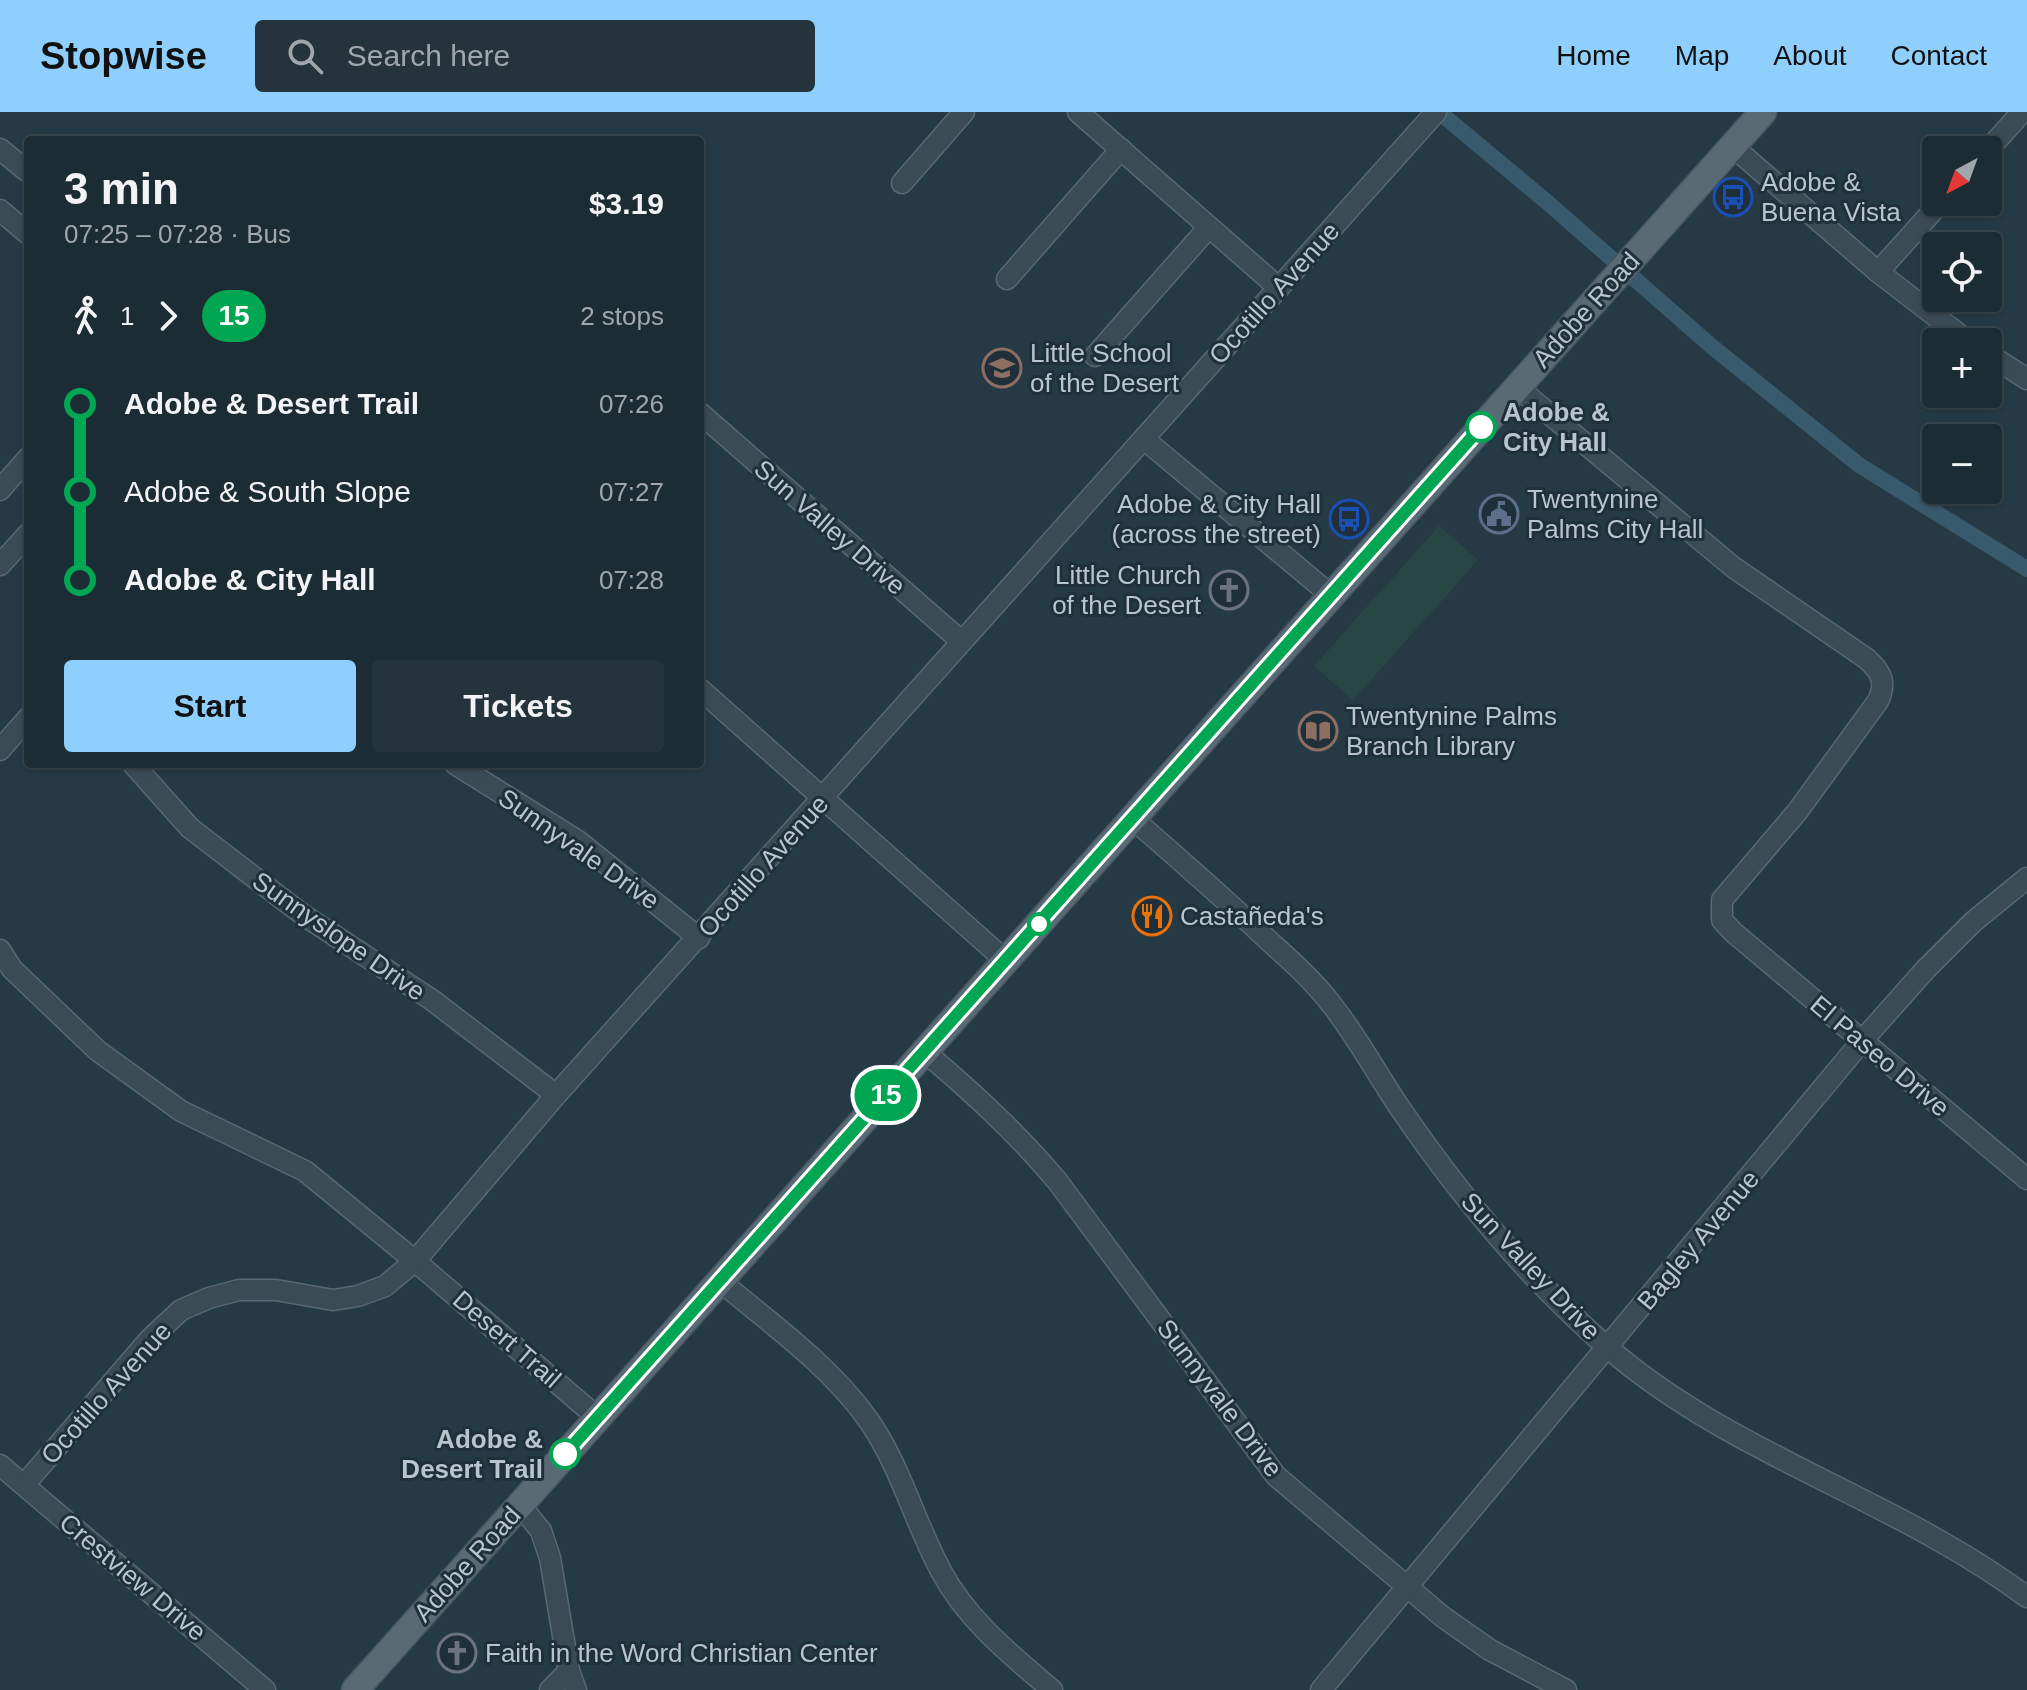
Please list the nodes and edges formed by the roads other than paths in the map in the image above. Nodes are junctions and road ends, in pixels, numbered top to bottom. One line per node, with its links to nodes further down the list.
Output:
1 (964, 112): 11 (street)
2 (1078, 112): 9 (street)
3 (1436, 112): 18 (street, Ocotillo Avenue)
4 (1763, 112): 7 (main road, Adobe Road)
5 (2022, 112): 6 (street)
6 (2001, 136)
7 (1732, 146): 16 (street); 23 (main road, Adobe Road)
8 (0, 149): 10 (street)
9 (1121, 149): 14 (street); 17 (street)
10 (24, 169)
11 (902, 183)
12 (0, 210): 15 (street)
13 (1928, 216): 16 (street)
14 (1209, 227): 18 (street); 20 (street)
15 (24, 231)
16 (1878, 272): 19 (street)
17 (1007, 279)
18 (1279, 288): 25 (street, Ocotillo Avenue)
19 (1951, 328)
20 (1095, 356)
21 (2002, 363): 22 (street)
22 (2027, 379)
23 (1517, 387): 30 (main road, Adobe Road); 43 (street, El Paseo Drive)
24 (704, 416): 31 (street, Sun Valley Drive)
25 (1144, 439): 30 (street); 31 (street, Ocotillo Avenue)
26 (24, 463): 27 (street)
27 (0, 490)
28 (24, 538): 29 (street)
29 (0, 565)
30 (1332, 596): 38 (main road, Adobe Road)
31 (961, 641): 37 (street, Ocotillo Avenue)
32 (704, 693): 37 (street)
33 (24, 723): 34 (street)
34 (0, 750)
35 (137, 768): 45 (street, Sunnyslope Drive)
36 (461, 768): 40 (street, Sunnyvale Drive)
37 (823, 799): 40 (street, Ocotillo Avenue); 42 (street)
38 (1133, 819): 42 (main road, Adobe Road); 49 (street, Sun Valley Drive)
39 (2027, 878): 43 (street, Bagley Avenue)
40 (699, 938): 45 (street, Ocotillo Avenue)
41 (0, 950): 47 (street, Desert Trail)
42 (1006, 961): 44 (main road, Adobe Road)
43 (1862, 1041): 46 (street, El Paseo Drive); 49 (street, Bagley Avenue)
44 (925, 1052): 48 (main road, Adobe Road); 54 (street, Sunnyvale Drive)
45 (556, 1095): 47 (street, Ocotillo Avenue)
46 (2027, 1179)
47 (415, 1261): 50 (street, Desert Trail); 52 (street, Ocotillo Avenue)
48 (720, 1281): 50 (main road, Adobe Road); 60 (street)
49 (1608, 1348): 54 (street, Bagley Avenue); 55 (street, Sun Valley Drive)
50 (598, 1418): 53 (main road, Adobe Road)
51 (0, 1465): 52 (street, Crestview Drive)
52 (24, 1485): 57 (street, Crestview Drive)
53 (520, 1505): 56 (street); 58 (main road, Adobe Road)
54 (1405, 1587): 61 (street, Bagley Avenue); 62 (street, Sunnyvale Drive)
55 (2027, 1597)
56 (572, 1680): 59 (street)
57 (265, 1690)
58 (355, 1690)
59 (550, 1690)
60 (1052, 1690)
61 (1321, 1690)
62 (1566, 1690)

